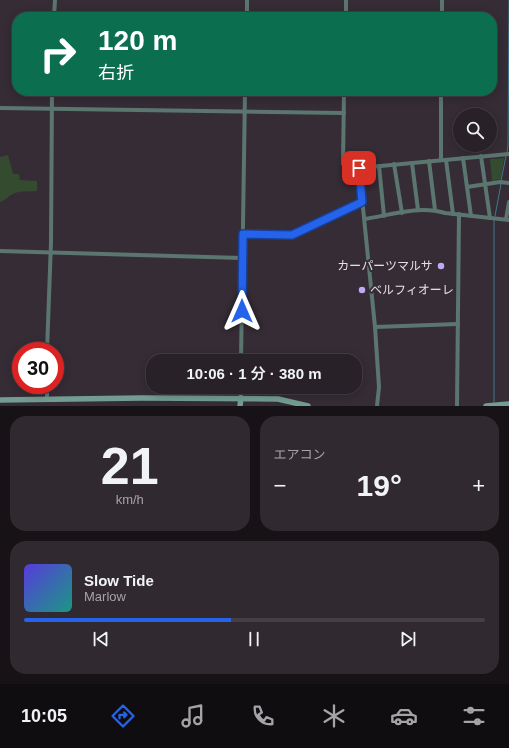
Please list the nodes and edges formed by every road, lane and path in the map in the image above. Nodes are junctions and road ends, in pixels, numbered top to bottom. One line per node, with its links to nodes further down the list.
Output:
1 (55, 0): 5 (street)
2 (247, 0): 6 (street)
3 (346, 0): 7 (street)
4 (442, 0): 8 (street)
5 (54, 12)
6 (247, 12)
7 (346, 12)
8 (442, 12)
9 (52, 96): 14 (street)
10 (245, 96): 15 (street)
11 (344, 96): 16 (street)
12 (441, 96): 20 (street)
13 (0, 108): 14 (street)
14 (52, 109): 15 (street); 43 (street)
15 (245, 112): 16 (street); 41 (street)
16 (344, 113): 25 (street)
17 (507, 154): 18 (street)
18 (481, 156): 19 (street); 27 (street)
19 (463, 158): 20 (street); 28 (street)
20 (443, 160): 21 (street); 34 (street)
21 (429, 161): 22 (street); 32 (street)
22 (412, 162): 23 (street); 31 (street)
23 (394, 164): 24 (street); 33 (street)
24 (379, 166): 25 (street); 36 (street)
25 (359, 168): 29 (street)
26 (509, 183): 27 (street)
27 (484, 184): 28 (street); 38 (street)
28 (467, 187): 37 (street)
29 (362, 202): 39 (street); 41 (street)
30 (509, 202): 40 (street)
31 (418, 210): 32 (street); 33 (street)
32 (435, 210): 34 (street)
33 (402, 213): 36 (street)
34 (453, 214): 35 (street)
35 (459, 214): 37 (street); 45 (street)
36 (384, 216): 39 (street)
37 (471, 216): 38 (street)
38 (493, 218): 40 (street)
39 (365, 219): 46 (street)
40 (507, 220)
41 (243, 234): 44 (street)
42 (0, 251): 43 (street)
43 (50, 252): 44 (street); 47 (street)
44 (242, 258): 48 (street)
45 (458, 324): 46 (street); 60 (street)
46 (375, 327): 59 (street)
47 (47, 342)
48 (241, 354)
49 (47, 394): 52 (street)
50 (240, 394): 51 (street)
51 (240, 398): 52 (street); 57 (street); 58 (street)
52 (47, 399): 53 (street); 56 (street)
53 (0, 400)
54 (509, 404): 55 (street)
55 (491, 405)
56 (47, 406)
57 (240, 406)
58 (308, 406)
59 (377, 406)
60 (457, 406)

